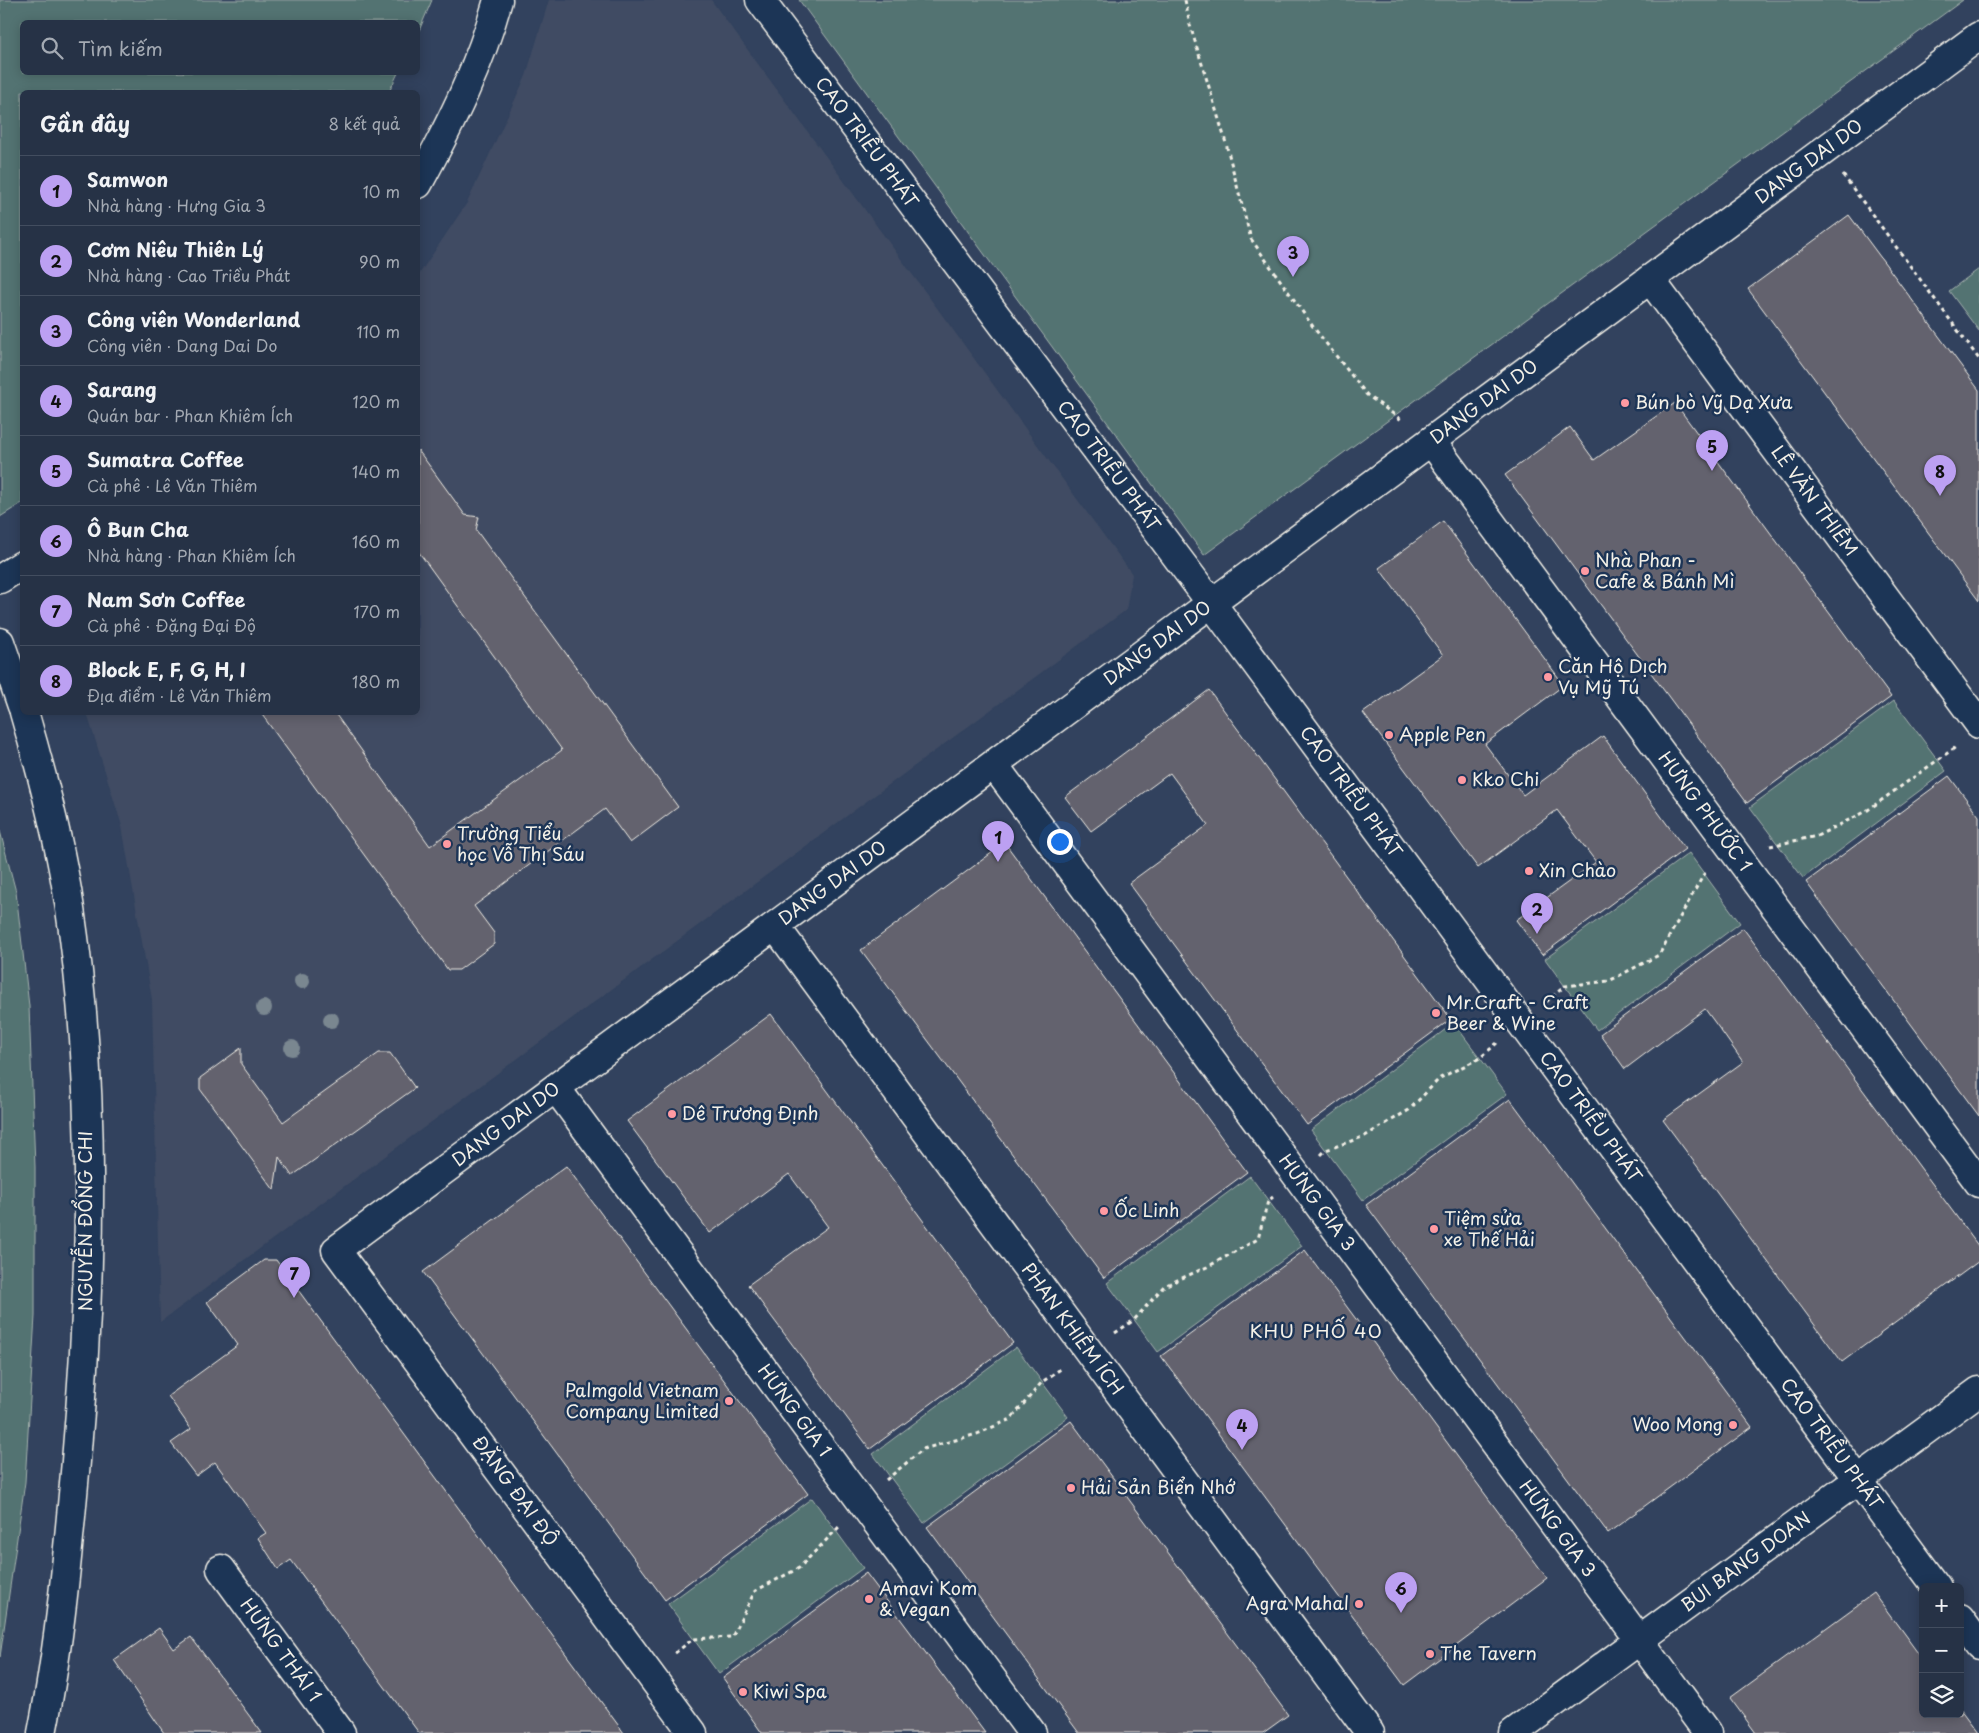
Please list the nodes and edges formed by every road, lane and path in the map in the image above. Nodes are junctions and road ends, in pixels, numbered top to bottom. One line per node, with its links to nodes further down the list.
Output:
1 (498, 0): 6 (street)
2 (760, 0): 12 (street, CAO TRIỀU PHÁT)
3 (1185, 0): 9 (path)
4 (1979, 36): 5 (street, DANG DAI DO)
5 (1825, 150): 7 (street, DANG DAI DO); 8 (path)
6 (420, 180)
7 (1650, 279): 9 (street, DANG DAI DO); 16 (street, LÊ VĂN THIÊM)
8 (1979, 359)
9 (1431, 441): 12 (street, DANG DAI DO); 19 (street, HƯNG PHƯỚC 1)
10 (20, 566): 11 (street)
11 (0, 579)
12 (1212, 604): 18 (street, DANG DAI DO); 21 (street, CAO TRIỀU PHÁT)
13 (0, 642): 14 (street)
14 (20, 700)
15 (25, 715): 35 (street, NGUYỄN ĐỔNG CHI)
16 (1979, 724)
17 (1958, 745): 19 (path)
18 (994, 765): 20 (street, DANG DAI DO); 23 (street, HƯNG GIA 3)
19 (1740, 858): 21 (path); 24 (street, HƯNG PHƯỚC 1)
20 (775, 926): 22 (street, DANG DAI DO); 25 (street, PHAN KHIÊM ÍCH)
21 (1522, 1023): 23 (path); 27 (street, CAO TRIỀU PHÁT)
22 (556, 1088): 28 (street, HƯNG GIA 1); 37 (street, DANG DAI DO)
23 (1297, 1176): 25 (path); 32 (street, HƯNG GIA 3)
24 (1979, 1182)
25 (1088, 1351): 28 (path); 39 (street, PHAN KHIÊM ÍCH)
26 (1979, 1391): 27 (street, BUI BANG DOAN)
27 (1858, 1480): 30 (street, CAO TRIỀU PHÁT); 32 (street, BUI BANG DOAN)
28 (863, 1504): 34 (path); 38 (street, HƯNG GIA 1)
29 (221, 1569): 36 (street, HƯNG THÁI 1)
30 (1934, 1583)
31 (1964, 1623): 33 (street)
32 (1639, 1639): 40 (street, BUI BANG DOAN); 41 (street, HƯNG GIA 3)
33 (1979, 1644)
34 (672, 1656)
35 (42, 1733)
36 (341, 1733)
37 (693, 1733)
38 (1032, 1733)
39 (1370, 1733)
40 (1513, 1733)
41 (1708, 1733)

